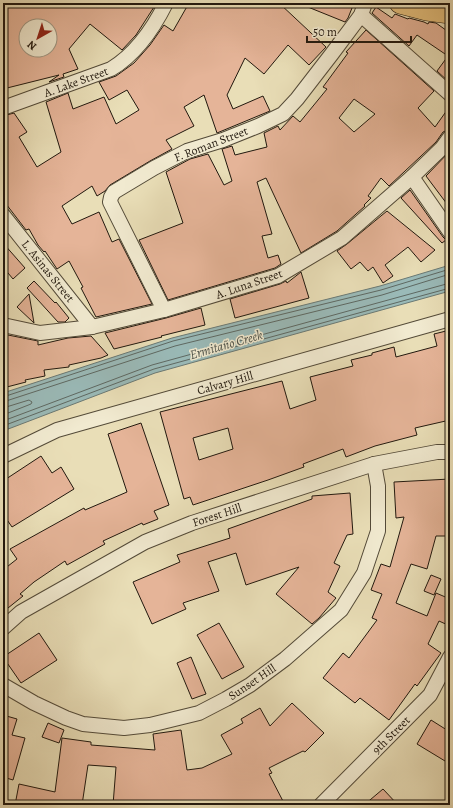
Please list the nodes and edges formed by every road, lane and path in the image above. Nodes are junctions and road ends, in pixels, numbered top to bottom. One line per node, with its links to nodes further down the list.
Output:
1 (166, 3): 6 (street, A. Lake Street)
2 (400, 3): 4 (main road)
3 (363, 9): 5 (street); 11 (street, F. Roman Street)
4 (450, 13)
5 (450, 94)
6 (3, 108)
7 (450, 137): 8 (street, A. Luna Street)
8 (412, 177): 10 (street); 11 (street, A. Luna Street)
9 (3, 215): 14 (street, L. Asinas Street)
10 (450, 232)
11 (164, 310): 14 (street, A. Luna Street)
12 (450, 318): 16 (street, Calvary Hill)
13 (3, 325): 14 (street, A. Luna Street)
14 (92, 327)
15 (450, 452): 17 (street, Forest Hill)
16 (3, 456)
17 (374, 464): 18 (street, Forest Hill); 20 (street, Sunset Hill)
18 (3, 628)
19 (450, 657): 21 (street, 9th Street)
20 (3, 684)
21 (321, 805)

